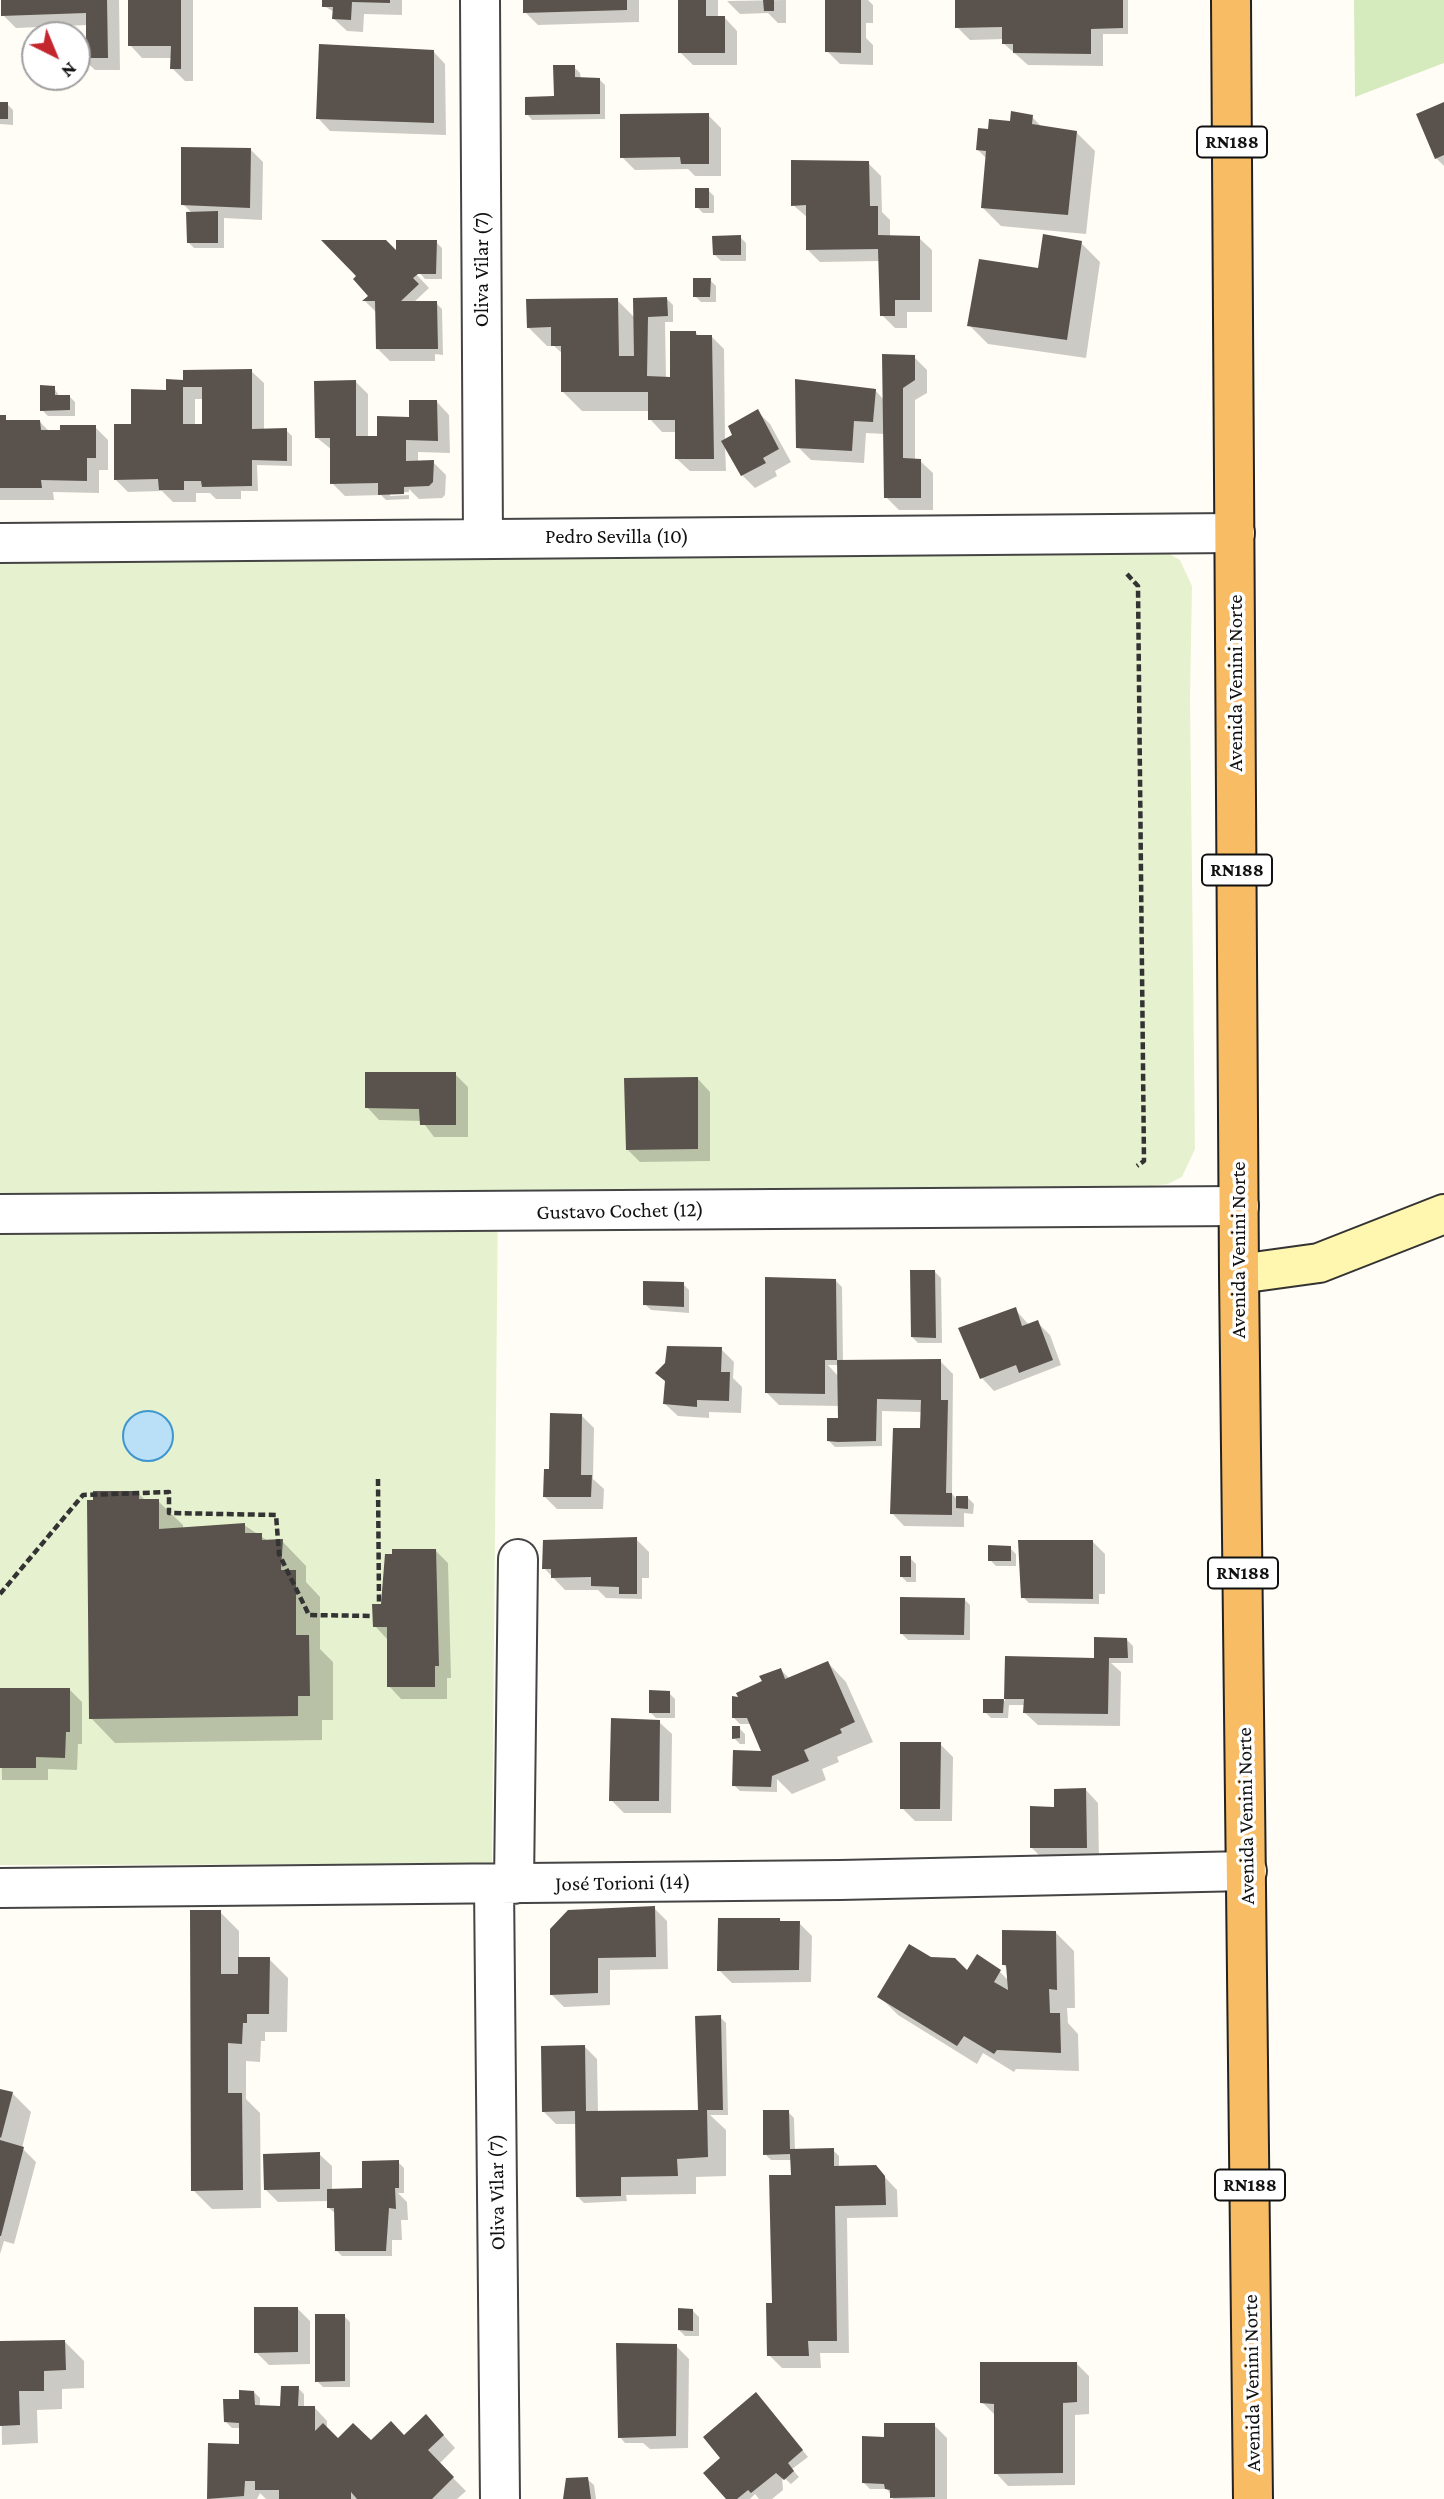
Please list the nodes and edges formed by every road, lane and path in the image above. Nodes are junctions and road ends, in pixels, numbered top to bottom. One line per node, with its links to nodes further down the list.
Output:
1 (480, 0): 5 (street, Oliva Vilar (7))
2 (1231, 0): 3 (highway, Avenida Venini Norte / RN188)
3 (1235, 533): 4 (street, Pedro Sevilla (10)); 8 (highway, Avenida Venini Norte / RN188)
4 (1118, 534): 5 (street, Pedro Sevilla (10)); 7 (path)
5 (483, 538): 6 (street, Pedro Sevilla (10))
6 (0, 543)
7 (1128, 1206): 8 (street, Gustavo Cochet (12)); 9 (street, Gustavo Cochet (12))
8 (1240, 1206): 11 (highway, Avenida Venini Norte / RN188)
9 (0, 1214)
10 (1444, 1214): 11 (main road)
11 (1239, 1274): 17 (highway, Avenida Venini Norte / RN188)
12 (378, 1479): 15 (path)
13 (518, 1559): 18 (street, Oliva Vilar (7))
14 (0, 1594): 16 (path)
15 (379, 1604)
16 (373, 1616)
17 (1247, 1871): 18 (street, José Torioni (14)); 21 (highway, Avenida Venini Norte / RN188)
18 (504, 1884): 19 (street, José Torioni (14)); 20 (street, Oliva Vilar (7))
19 (0, 1888)
20 (500, 2499)
21 (1253, 2499)

